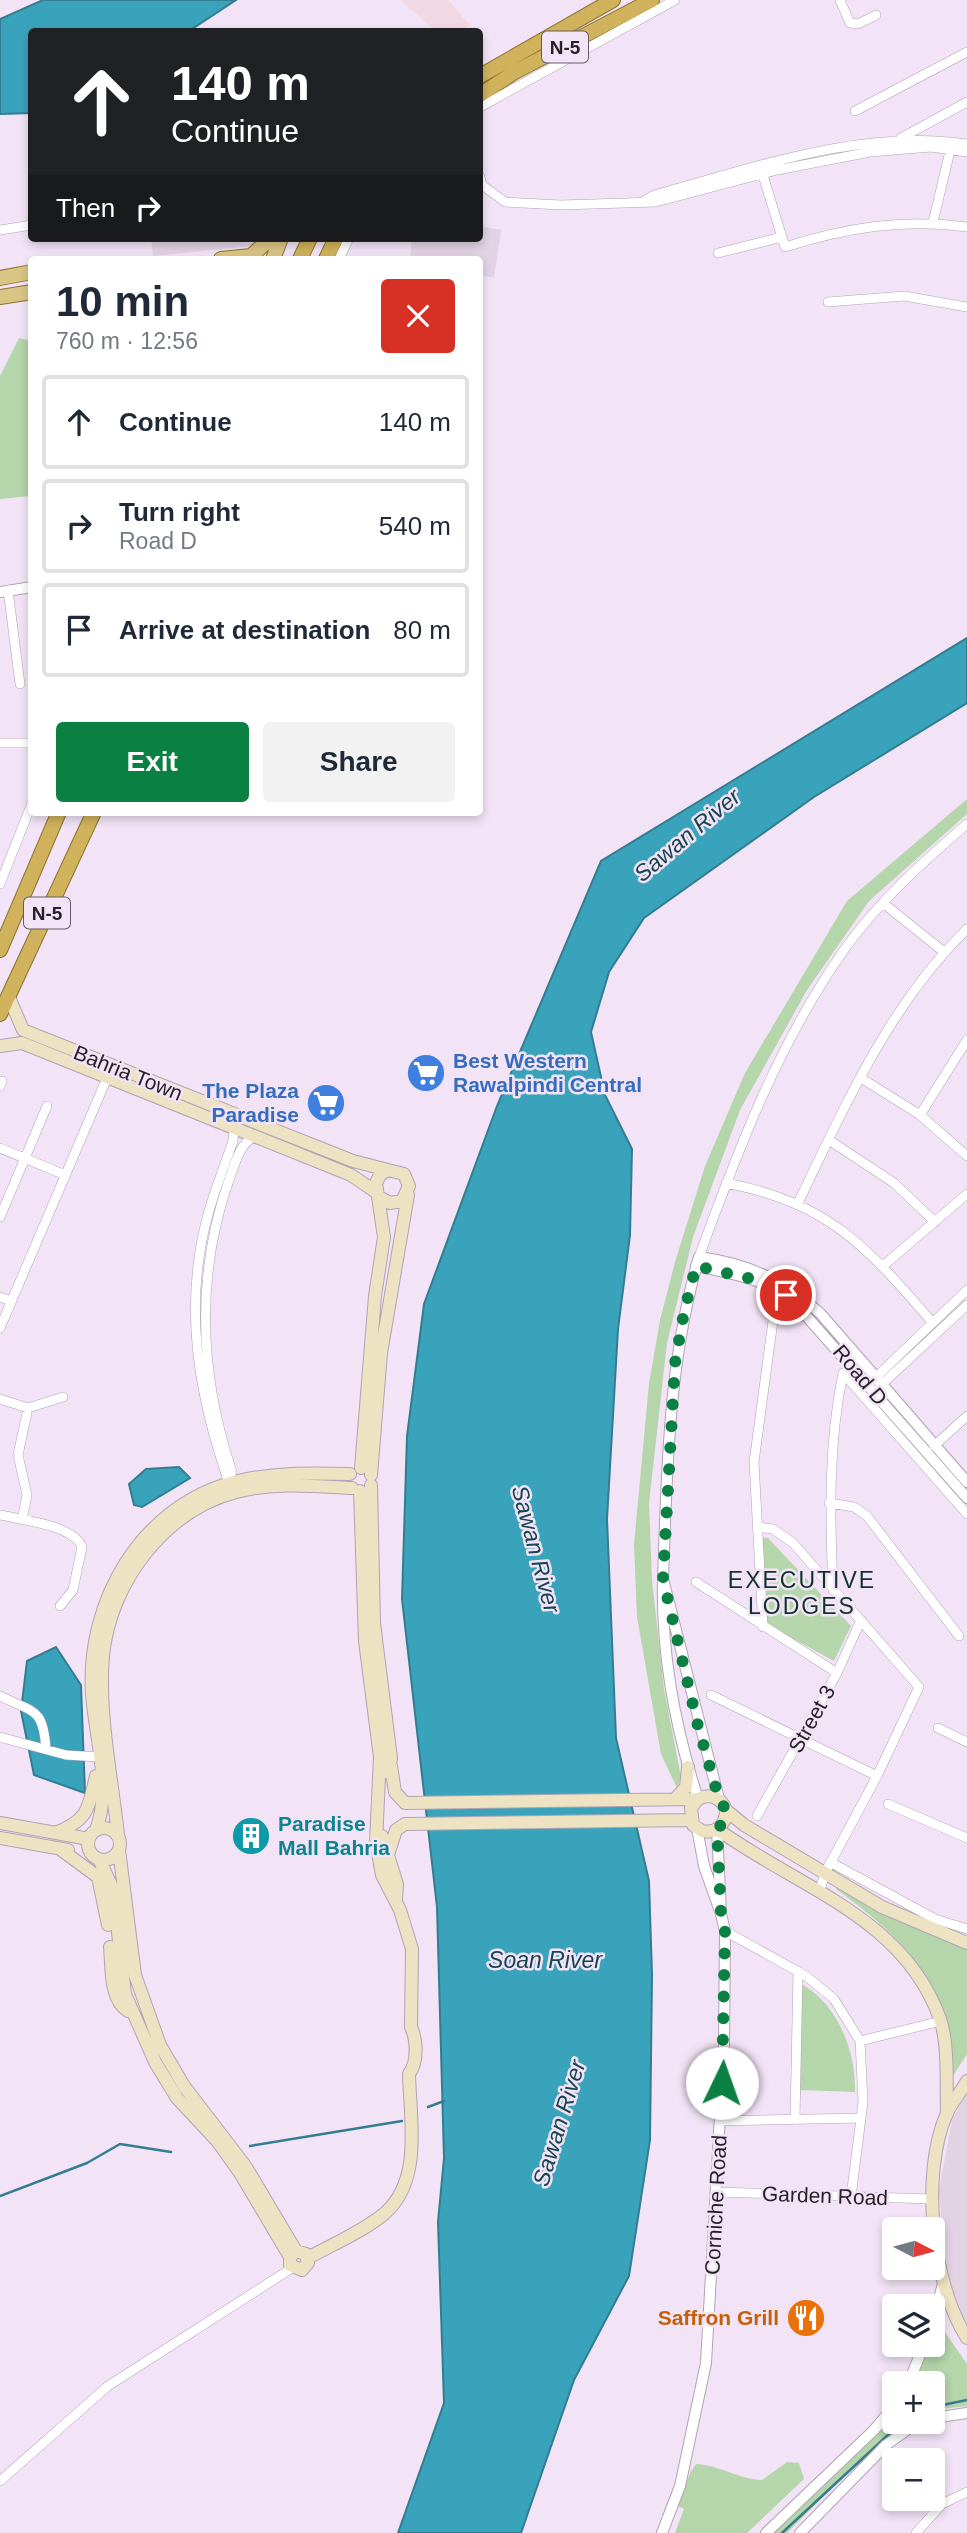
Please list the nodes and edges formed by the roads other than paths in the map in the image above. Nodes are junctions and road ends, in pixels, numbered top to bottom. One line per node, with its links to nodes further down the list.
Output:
1 (613, 0): 7 (highway, N-5)
2 (652, 0): 8 (highway, N-5)
3 (675, 0): 10 (street)
4 (840, 0): 5 (street)
5 (876, 15)
6 (967, 52): 11 (street)
7 (483, 74)
8 (483, 93)
9 (967, 102): 13 (street)
10 (483, 105)
11 (855, 111)
12 (967, 144): 14 (street)
13 (898, 145): 14 (street); 16 (street)
14 (951, 145): 15 (street); 18 (street)
15 (967, 152)
16 (761, 170): 17 (street); 22 (street)
17 (483, 186)
18 (933, 222): 20 (street); 22 (street)
19 (28, 226): 21 (street)
20 (967, 227)
21 (0, 230)
22 (782, 237): 24 (street)
23 (267, 242): 25 (main road)
24 (718, 253)
25 (251, 256)
26 (28, 273): 27 (main road)
27 (0, 278)
28 (28, 293): 29 (main road)
29 (0, 298)
30 (828, 302): 31 (street)
31 (967, 307)
32 (28, 588): 33 (street)
33 (4, 591): 34 (street)
34 (20, 684)
35 (0, 743): 36 (street)
36 (28, 743)
37 (28, 813): 41 (street)
38 (57, 816): 44 (highway, N-5)
39 (91, 816): 46 (highway, N-5)
40 (967, 824): 42 (street)
41 (0, 884)
42 (883, 903): 45 (street); 62 (street)
43 (967, 929): 45 (street)
44 (2, 941)
45 (944, 952): 50 (street)
46 (8, 995): 47 (highway, N-5); 54 (main road, Bahria Town)
47 (0, 1014)
48 (967, 1040): 53 (street)
49 (0, 1046): 51 (main road, Bahria Town)
50 (861, 1077): 53 (street); 56 (street)
51 (107, 1078): 54 (main road, Bahria Town); 61 (street)
52 (47, 1106): 59 (street)
53 (920, 1115): 58 (street)
54 (233, 1121): 55 (main road, Bahria Town); 60 (main road, Bahria Town); 85 (street)
55 (255, 1136): 65 (main road, Bahria Town); 85 (street)
56 (829, 1140): 66 (street); 68 (street)
57 (0, 1148): 59 (street)
58 (967, 1156)
59 (25, 1158): 61 (street); 67 (street)
60 (388, 1170): 63 (main road); 65 (main road)
61 (65, 1175): 73 (street)
62 (726, 1183): 66 (street); 69 (street)
63 (409, 1191): 65 (main road); 84 (main road)
64 (967, 1194): 68 (street)
65 (378, 1195): 84 (main road)
66 (798, 1203): 70 (street)
67 (0, 1217)
68 (935, 1222): 70 (street)
69 (697, 1262): 78 (street, Road D); 93 (street)
70 (883, 1266): 76 (street)
71 (967, 1290): 76 (street)
72 (0, 1297): 73 (street)
73 (11, 1301): 77 (street)
74 (967, 1305): 78 (street)
75 (775, 1306): 92 (street)
76 (932, 1322): 78 (street)
77 (0, 1328)
78 (874, 1385): 83 (street, Road D); 87 (street, Road D)
79 (63, 1397): 81 (street)
80 (0, 1399): 81 (street)
81 (28, 1408): 91 (street)
82 (967, 1416): 83 (street)
83 (934, 1446): 86 (street, Road D)
84 (361, 1480): 85 (main road); 109 (main road); 122 (main road); 131 (main road)
85 (232, 1482): 108 (main road)
86 (967, 1482)
87 (967, 1498)
88 (829, 1503): 89 (street); 95 (street); 99 (street)
89 (967, 1514)
90 (0, 1515): 91 (street)
91 (22, 1520): 96 (street)
92 (757, 1527): 95 (street); 98 (street)
93 (663, 1579): 110 (street); 115 (street)
94 (696, 1582): 98 (street)
95 (833, 1590): 97 (street)
96 (60, 1606)
97 (861, 1620): 100 (street, Street 3); 111 (street)
98 (763, 1627): 100 (street)
99 (959, 1636)
100 (836, 1673): 105 (street, Street 3)
101 (711, 1695): 105 (street)
102 (0, 1696): 107 (street)
103 (937, 1728): 106 (street)
104 (0, 1737): 107 (street)
105 (801, 1739): 111 (street); 116 (street, Street 3)
106 (967, 1742)
107 (46, 1749): 108 (street)
108 (99, 1761): 120 (main road); 121 (main road)
109 (391, 1766): 112 (main road); 127 (main road)
110 (688, 1767): 112 (main road); 113 (street)
111 (877, 1776): 129 (street)
112 (673, 1798): 113 (main road)
113 (698, 1799): 115 (main road); 118 (main road)
114 (888, 1804): 124 (street)
115 (722, 1805): 119 (main road); 129 (main road)
116 (757, 1816)
117 (0, 1823): 120 (main road)
118 (694, 1824): 119 (main road); 127 (main road); 132 (street)
119 (717, 1829): 130 (main road); 132 (street)
120 (55, 1833): 121 (main road)
121 (92, 1835): 122 (main road); 128 (main road)
122 (118, 1835): 126 (main road)
123 (0, 1838): 125 (main road)
124 (967, 1838)
125 (60, 1849): 128 (main road); 137 (main road)
126 (119, 1850): 128 (main road); 148 (main road)
127 (388, 1855): 131 (main road)
128 (95, 1857): 137 (main road)
129 (827, 1868): 130 (street); 133 (street); 135 (main road)
130 (820, 1890): 138 (main road)
131 (396, 1900): 148 (main road)
132 (721, 1914): 134 (street, Corniche Road)
133 (967, 1929)
134 (725, 1931): 136 (street); 143 (street, Corniche Road)
135 (967, 1942)
136 (798, 1971): 139 (street); 144 (street)
137 (135, 2015): 148 (main road)
138 (941, 2021): 139 (street); 141 (main road)
139 (860, 2041): 142 (street)
140 (967, 2081): 141 (main road)
141 (947, 2114): 147 (main road)
142 (861, 2118): 144 (street); 146 (street)
143 (720, 2120): 144 (street); 145 (street, Corniche Road)
144 (795, 2120)
145 (717, 2192): 146 (street, Garden Road); 159 (street, Corniche Road)
146 (851, 2197): 147 (street, Garden Road)
147 (933, 2199): 149 (main road)
148 (292, 2259): 156 (street)
149 (943, 2284): 150 (street); 151 (main road)
150 (940, 2294)
151 (967, 2336)
152 (967, 2413): 153 (street)
153 (945, 2416)
154 (882, 2420): 160 (street)
155 (901, 2434): 161 (street)
156 (0, 2481)
157 (967, 2492): 158 (street)
158 (918, 2531)
159 (662, 2533)
160 (766, 2533)
161 (800, 2533)

